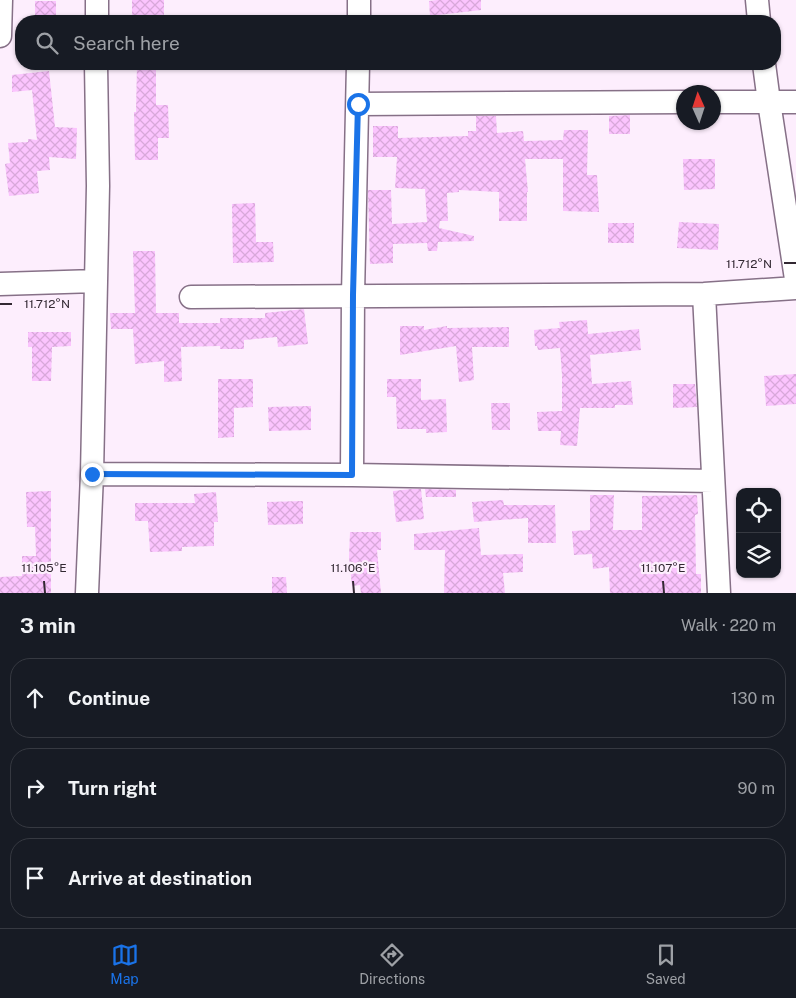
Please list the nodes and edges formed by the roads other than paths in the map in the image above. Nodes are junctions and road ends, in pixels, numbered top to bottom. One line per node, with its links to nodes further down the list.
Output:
1 (1, 0): 8 (street)
2 (97, 0): 5 (street)
3 (359, 0): 6 (street)
4 (757, 0): 7 (street)
5 (97, 15)
6 (359, 15)
7 (758, 15)
8 (0, 36)
9 (96, 70): 18 (street)
10 (358, 70): 16 (street)
11 (765, 70): 14 (street)
12 (676, 102): 16 (street)
13 (721, 102): 14 (street)
14 (768, 102): 15 (street); 17 (street)
15 (796, 102)
16 (358, 104): 22 (street)
17 (796, 279)
18 (96, 281): 19 (street); 24 (street)
19 (0, 284)
20 (796, 288): 21 (street)
21 (704, 294): 22 (street); 26 (street)
22 (353, 295): 23 (street); 25 (street)
23 (191, 297)
24 (92, 474): 25 (street); 27 (street)
25 (352, 475): 26 (street)
26 (713, 481): 28 (street)
27 (87, 593)
28 (719, 593)

